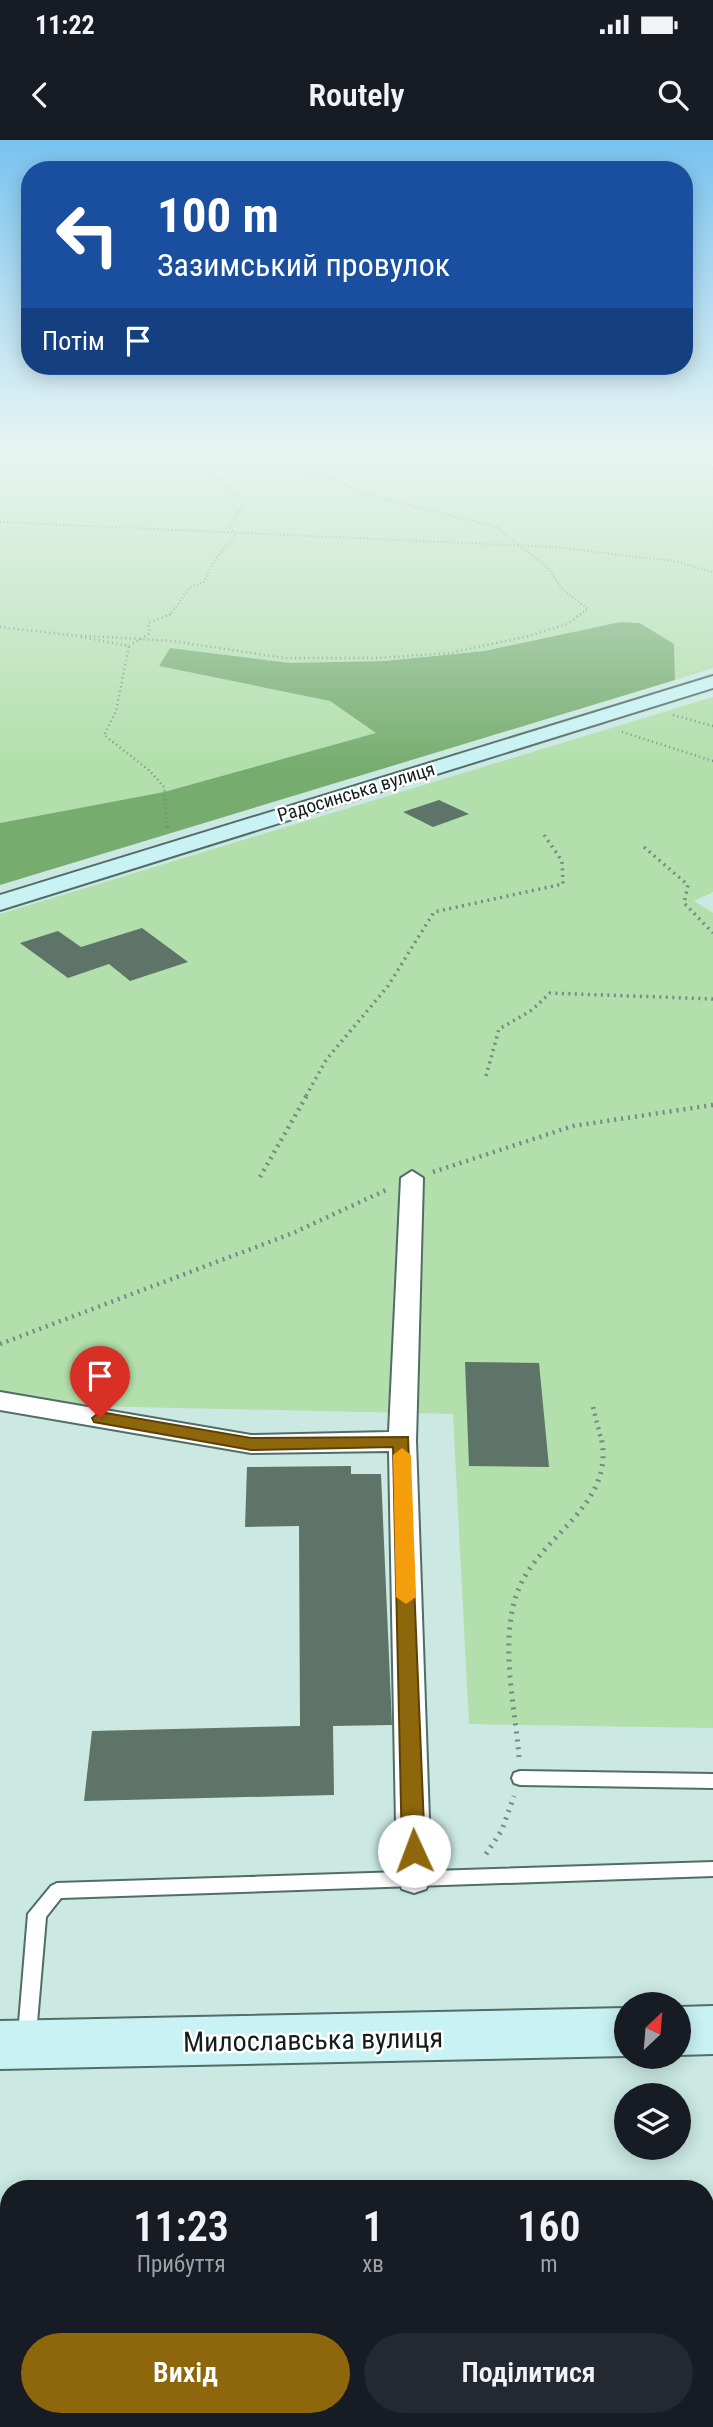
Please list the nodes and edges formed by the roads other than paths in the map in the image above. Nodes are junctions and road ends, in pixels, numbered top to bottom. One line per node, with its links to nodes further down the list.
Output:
1 (713, 682): 2 (main road, Радосинська вулиця)
2 (0, 903)
3 (412, 1178): 5 (street)
4 (0, 1401): 5 (street)
5 (401, 1441): 9 (street)
6 (520, 1778): 7 (lane)
7 (713, 1780)
8 (713, 1869): 9 (lane)
9 (414, 1878): 13 (lane)
10 (691, 2031): 11 (main road)
11 (713, 2031)
12 (614, 2032): 13 (main road, Милославська вулиця)
13 (13, 2045)

